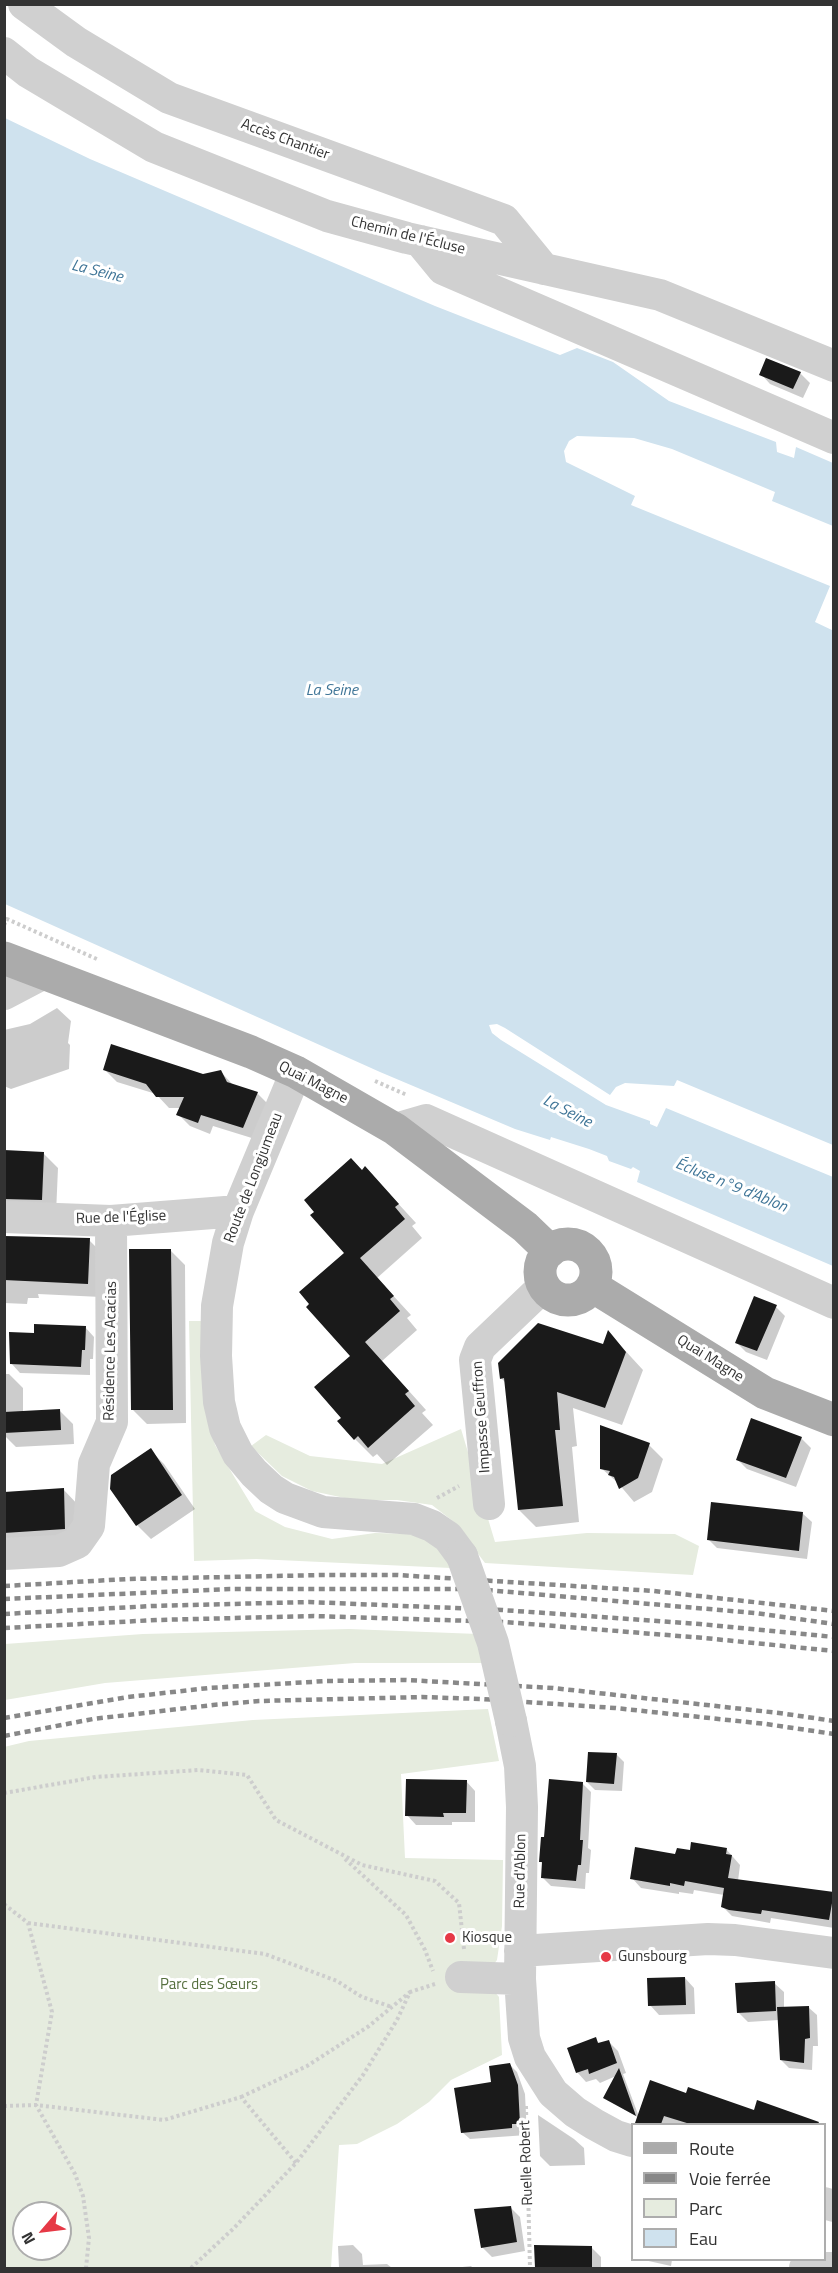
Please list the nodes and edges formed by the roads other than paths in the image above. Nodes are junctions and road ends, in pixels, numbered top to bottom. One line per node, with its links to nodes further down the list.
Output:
1 (24, 4): 4 (street, Accès Chantier)
2 (4, 53): 3 (street, Chemin de l'Écluse)
3 (420, 241): 4 (street, Chemin de l'Écluse); 6 (street)
4 (544, 269): 5 (street, Chemin de l'Écluse)
5 (834, 366)
6 (834, 438)
7 (4, 958): 8 (main road, Quai Magne)
8 (44, 973): 9 (street); 10 (main road, Quai Magne)
9 (4, 994)
10 (296, 1072): 11 (main road, Quai Magne); 12 (street, Route de Longjumeau)
11 (396, 1129): 15 (main road, Quai Magne); 18 (street)
12 (238, 1211): 14 (street, Rue de l'Église); 22 (street, Route de Longjumeau)
13 (4, 1217): 14 (street, Rue de l'Église)
14 (111, 1221): 21 (street, Résidence Les Acacias)
15 (550, 1251): 16 (main road); 17 (main road)
16 (544, 1286): 17 (main road); 20 (street, Impasse Geuffron)
17 (592, 1286): 19 (main road, Quai Magne)
18 (834, 1302)
19 (834, 1420)
20 (489, 1504)
21 (4, 1554)
22 (462, 1556): 24 (street, Rue d'Ablon, bridge)
23 (834, 1953): 24 (street)
24 (520, 1965): 25 (street); 26 (street, Rue d'Ablon)
25 (458, 1979)
26 (631, 2140)
27 (805, 2268): 28 (street)
28 (834, 2268)

